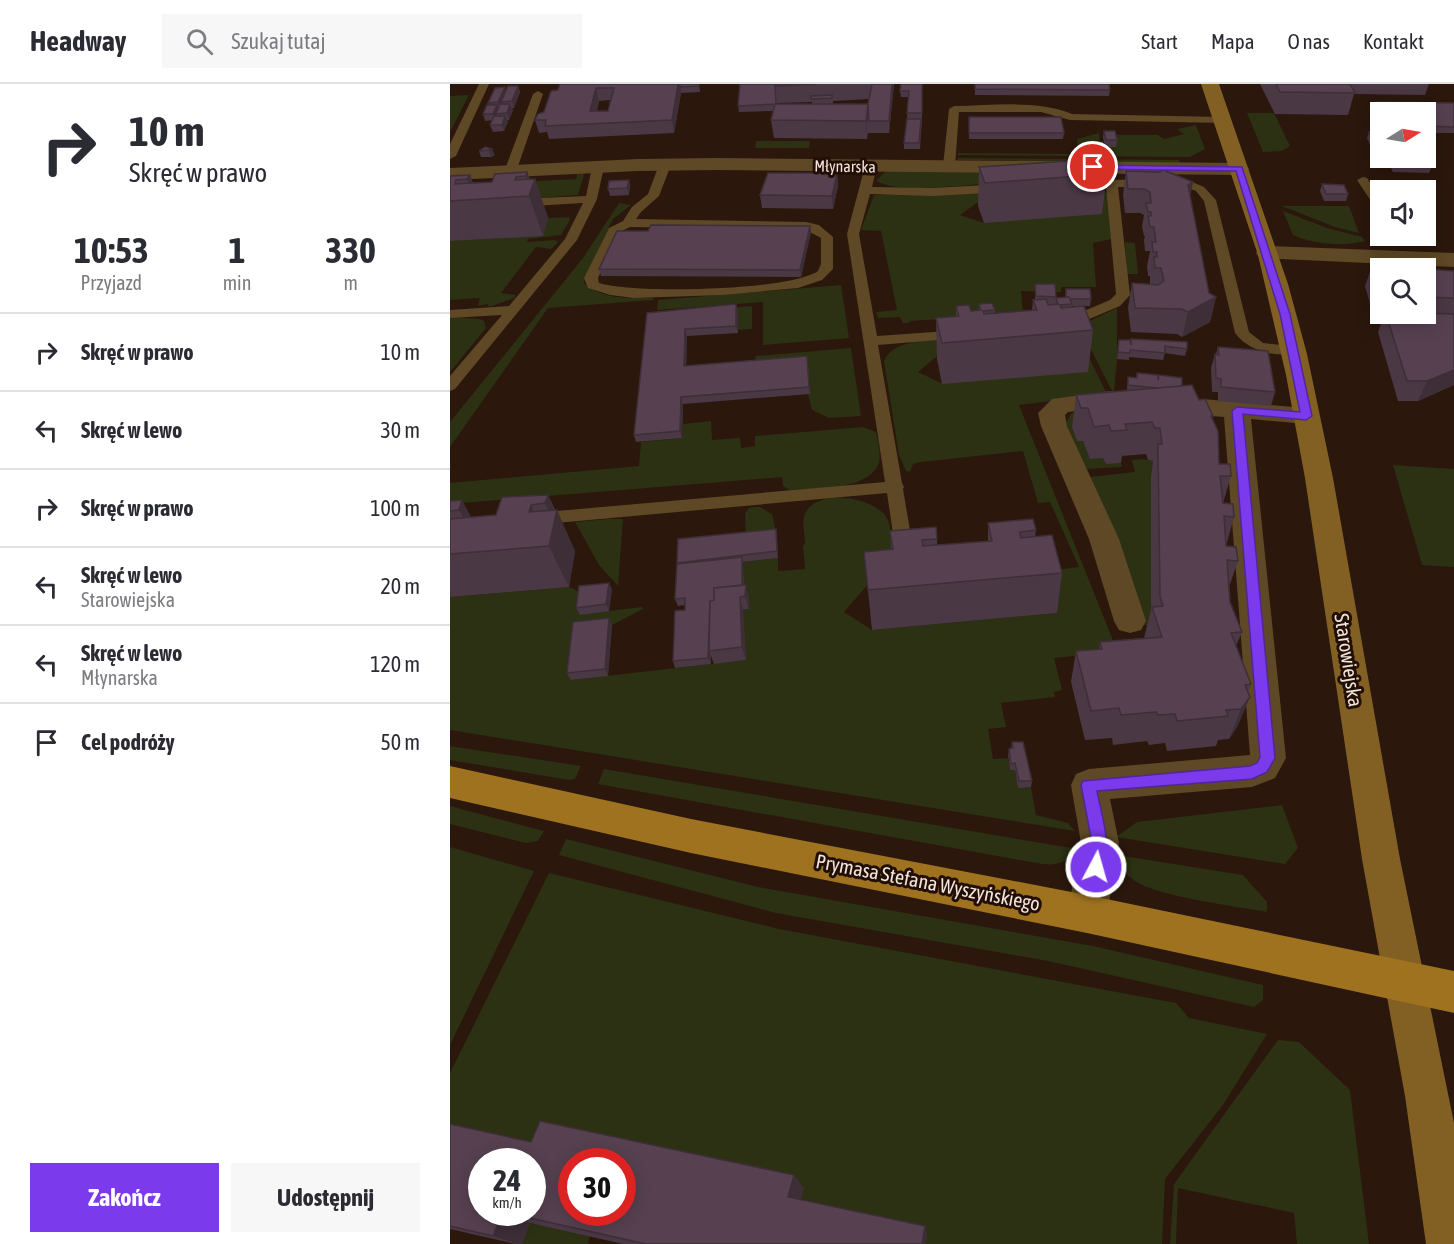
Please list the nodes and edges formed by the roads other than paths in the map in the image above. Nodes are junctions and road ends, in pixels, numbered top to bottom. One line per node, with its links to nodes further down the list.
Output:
1 (484, 84): 5 (lane)
2 (1210, 84): 4 (main road, Starowiejska)
3 (538, 93): 11 (lane)
4 (1223, 120): 8 (lane); 10 (main road, Starowiejska)
5 (450, 156)
6 (665, 165): 7 (street, Młynarska); 9 (street, Młynarska); 21 (lane)
7 (871, 166): 8 (street, Młynarska); 17 (lane)
8 (949, 166): 10 (street, Młynarska)
9 (598, 167): 11 (street, Młynarska); 19 (lane)
10 (1239, 169): 22 (main road, Starowiejska)
11 (510, 172): 12 (street, Młynarska)
12 (450, 174)
13 (1363, 180): 18 (lane)
14 (1065, 183): 15 (lane)
15 (1112, 183): 26 (lane); 29 (lane)
16 (1020, 186): 17 (lane)
17 (866, 190): 28 (lane)
18 (1370, 190)
19 (591, 199): 20 (lane); 24 (lane)
20 (509, 203)
21 (628, 223): 21 (lane)
22 (1267, 253): 23 (street); 29 (main road, Starowiejska)
23 (1454, 260)
24 (513, 310): 25 (lane); 30 (lane)
25 (450, 314)
26 (1047, 327)
27 (977, 333): 28 (lane)
28 (871, 341): 33 (lane)
29 (1293, 350): 32 (main road, Starowiejska)
30 (450, 386)
31 (1237, 411): 32 (street); 36 (street); 38 (street)
32 (1306, 416): 39 (main road, Starowiejska)
33 (896, 487): 34 (lane); 35 (lane)
34 (518, 520)
35 (906, 557)
36 (1130, 621)
37 (450, 782): 38 (main road, Prymasa Stefana Wyszyńskiego)
38 (1087, 914): 39 (main road, Prymasa Stefana Wyszyńskiego)
39 (1406, 982): 40 (main road, Prymasa Stefana Wyszyńskiego); 41 (main road, Starowiejska)
40 (1454, 992)
41 (1450, 1244)

